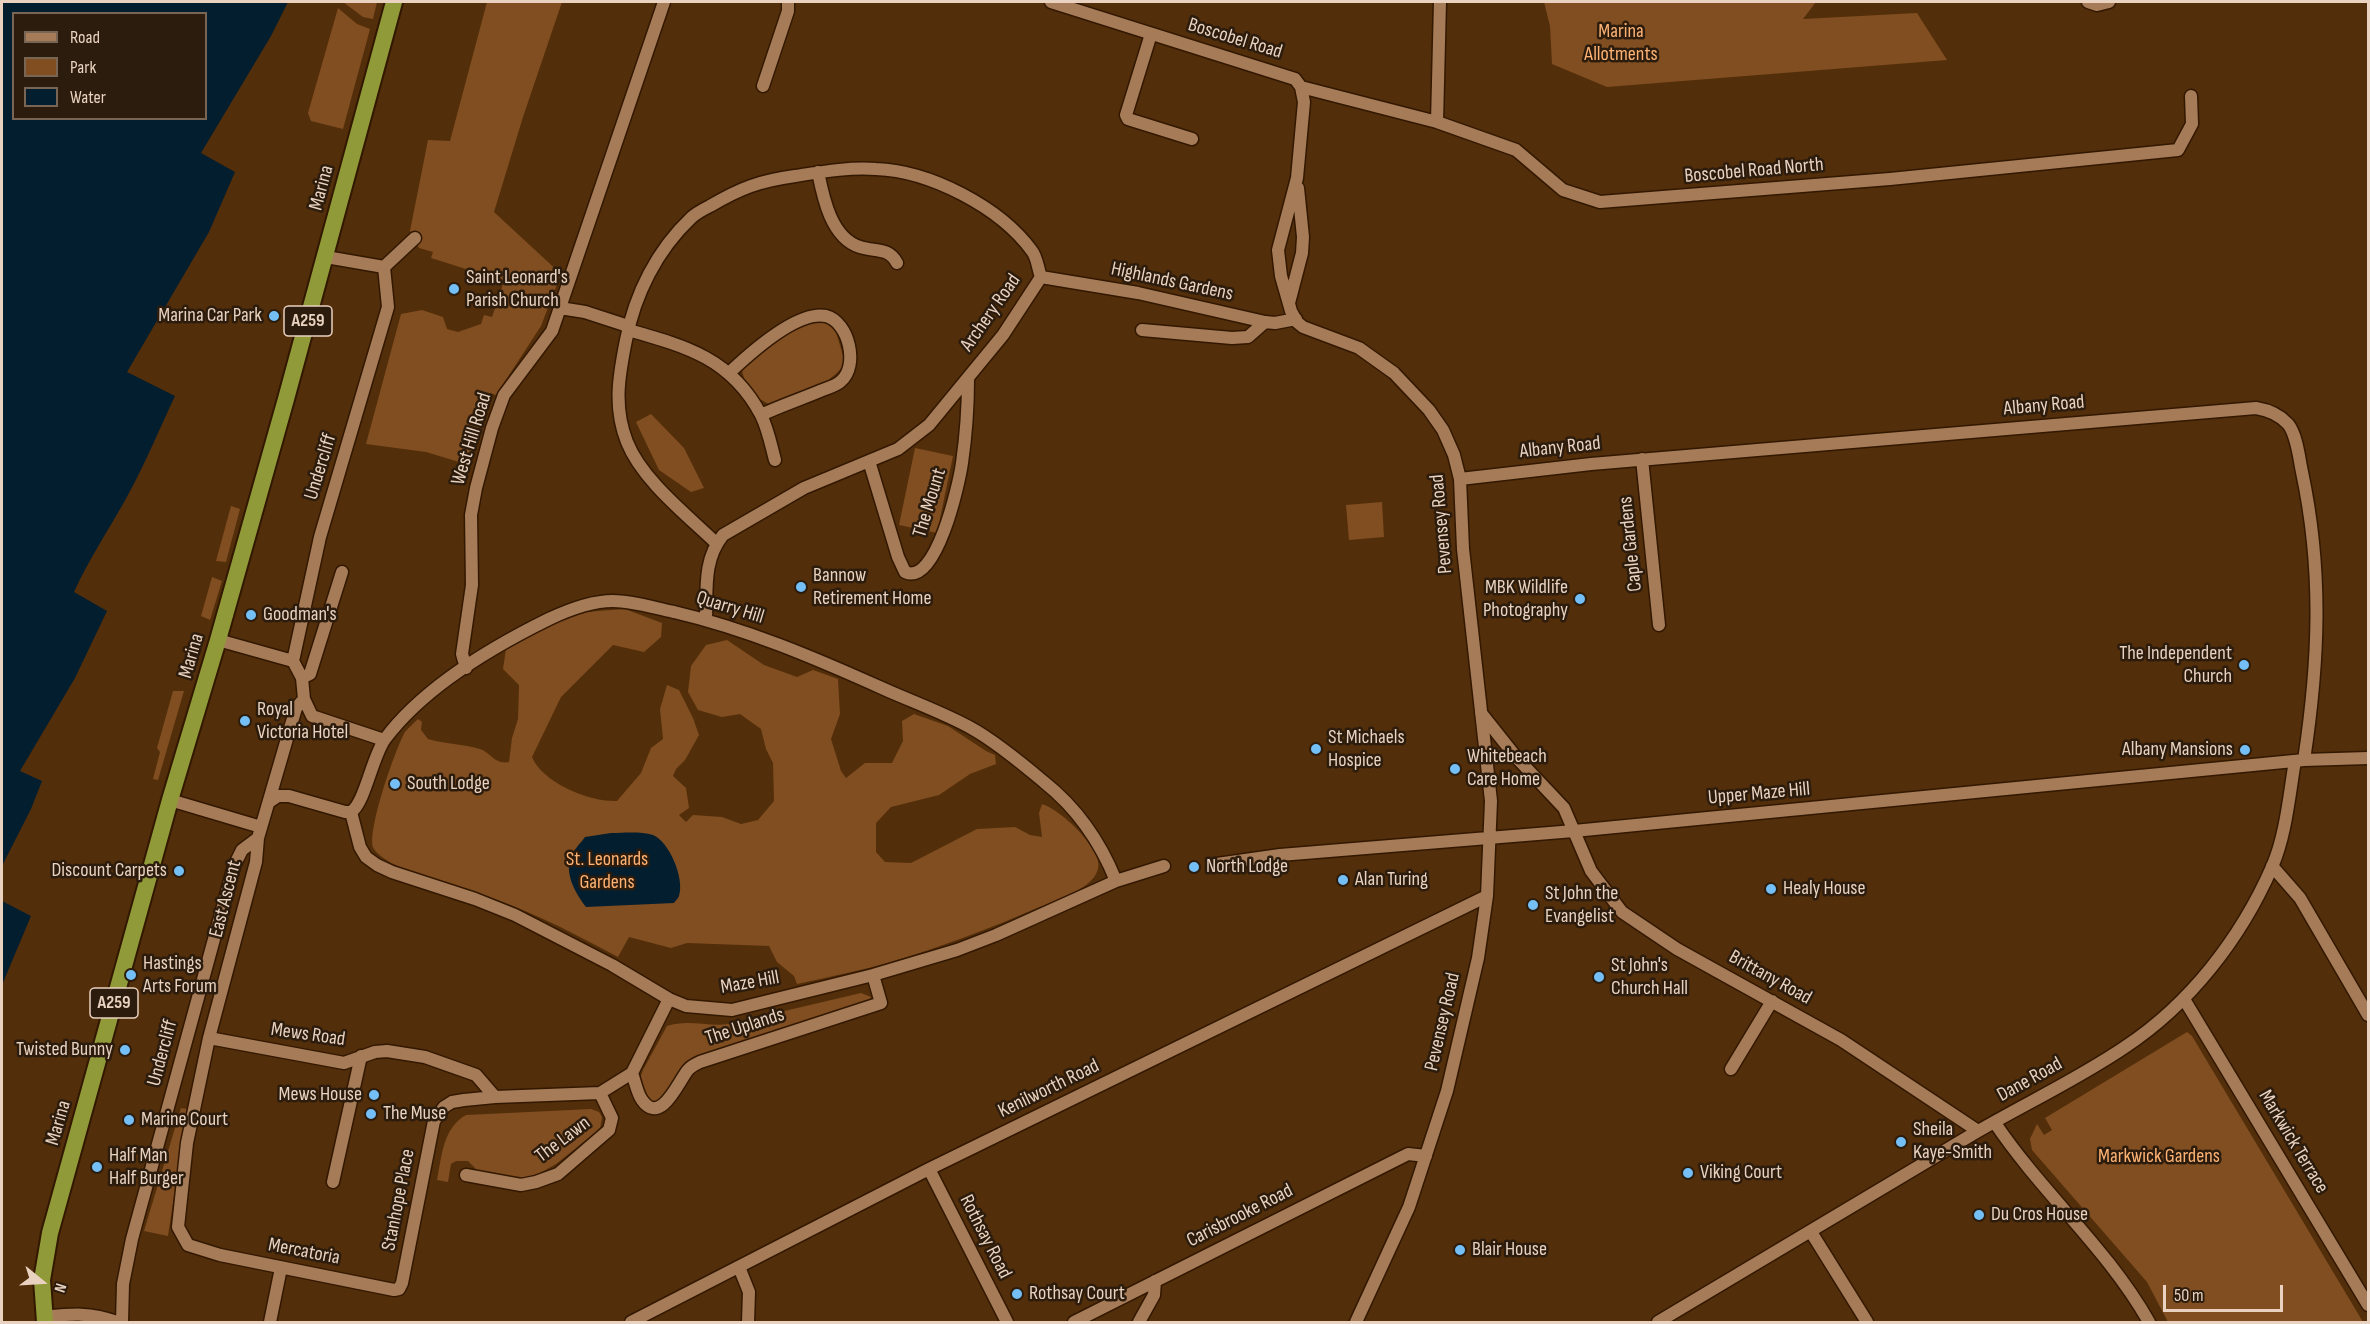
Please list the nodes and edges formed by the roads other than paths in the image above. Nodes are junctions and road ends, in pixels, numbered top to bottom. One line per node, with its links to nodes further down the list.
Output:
1 (393, 2): 17 (highway, Marina / A259)
2 (663, 2): 22 (street, West Hill Road)
3 (788, 2): 9 (street)
4 (1052, 2): 8 (street, Boscobel Road)
5 (1440, 2): 12 (street)
6 (2088, 2): 7 (street)
7 (2109, 2)
8 (1151, 34): 10 (street, Boscobel Road); 13 (street)
9 (763, 86)
10 (1301, 87): 12 (street, Boscobel Road North); 15 (street)
11 (2191, 96): 12 (street, Boscobel Road North)
12 (1437, 122)
13 (1192, 139)
14 (818, 172): 18 (street); 20 (street, Archery Road); 25 (street, Archery Road)
15 (1297, 178): 21 (street); 21 (street)
16 (415, 238): 19 (street)
17 (326, 256): 19 (street); 38 (highway, Marina / A259)
18 (897, 263)
19 (384, 267): 39 (street, Undercliff)
20 (1041, 277): 24 (street, Highlands Gardens); 28 (street, Archery Road)
21 (1288, 304): 23 (street)
22 (560, 308): 25 (street); 40 (street, West Hill Road)
23 (1296, 320): 24 (street, Highlands Gardens); 33 (street, Pevensey Road)
24 (1265, 322): 26 (street)
25 (628, 328): 27 (street); 34 (street, Archery Road)
26 (1142, 330)
27 (729, 373): 29 (street); 29 (street)
28 (968, 380): 32 (street, Archery Road); 32 (street, The Mount)
29 (761, 415): 31 (street)
30 (1642, 459): 33 (street, Albany Road); 37 (street, Caple Gardens); 46 (street, Albany Road)
31 (775, 460)
32 (869, 461): 34 (street, Archery Road)
33 (1460, 479): 43 (street, Pevensey Road)
34 (716, 543): 36 (street)
35 (342, 572): 41 (street)
36 (706, 619): 40 (street, Quarry Hill); 56 (street, Quarry Hill)
37 (1659, 625)
38 (218, 640): 39 (street); 47 (highway, Marina / A259)
39 (293, 661): 41 (street)
40 (465, 668): 44 (street, Quarry Hill)
41 (302, 678): 42 (street)
42 (304, 699): 44 (street); 48 (street, East Ascent)
43 (1481, 713): 50 (street); 52 (street, Pevensey Road)
44 (384, 740): 49 (street, Quarry Hill)
45 (2368, 758): 46 (street, Upper Maze Hill)
46 (2300, 761): 50 (street, Upper Maze Hill); 55 (street, Dane Road)
47 (170, 800): 51 (street); 82 (highway, Marina / A259)
48 (269, 801): 49 (street); 51 (street, East Ascent)
49 (351, 812): 59 (street, Maze Hill)
50 (1574, 831): 52 (street, Upper Maze Hill); 61 (street, Brittany Road)
51 (260, 833): 63 (street, East Ascent); 84 (street, Undercliff)
52 (1488, 839): 53 (street, Upper Maze Hill); 57 (street, Pevensey Road)
53 (1217, 864)
54 (1164, 866): 56 (street, Maze Hill)
55 (2272, 866): 60 (street, Dane Road); 62 (street)
56 (1116, 881): 58 (street, Maze Hill)
57 (1487, 896): 71 (street, Pevensey Road); 72 (street, Kenilworth Road)
58 (873, 975): 59 (street, Maze Hill); 66 (street, The Uplands)
59 (669, 999): 66 (street)
60 (2184, 999): 69 (street, Dane Road); 81 (street, Markwick Terrace)
61 (1772, 1001): 65 (street); 70 (street, Brittany Road)
62 (2368, 1015)
63 (208, 1038): 64 (street, Mews Road); 76 (street, East Ascent)
64 (361, 1056): 68 (street, Mews Road); 74 (street)
65 (1731, 1069)
66 (632, 1073): 67 (street)
67 (600, 1093): 68 (street, Stanhope Place); 73 (street, The Lawn)
68 (495, 1097): 80 (street, Stanhope Place)
69 (1995, 1123): 70 (street, Dane Road); 94 (street)
70 (1978, 1131): 75 (street, Dane Road)
71 (1426, 1156): 79 (street, Carisbrooke Road); 91 (street, Pevensey Road)
72 (929, 1169): 77 (street, Kenilworth Road); 88 (street, Rothsay Road)
73 (465, 1175)
74 (333, 1182)
75 (1811, 1232): 92 (street, Dane Road); 93 (street)
76 (195, 1249): 78 (street, Mercatoria)
77 (739, 1267): 86 (street, Kenilworth Road); 87 (street)
78 (281, 1268): 80 (street, Mercatoria); 85 (street)
79 (1155, 1281): 89 (street, Carisbrooke Road); 90 (street)
80 (402, 1283)
81 (2368, 1305)
82 (45, 1320): 83 (street)
83 (117, 1323)
84 (122, 1323)
85 (270, 1323)
86 (631, 1323)
87 (748, 1323)
88 (1007, 1323)
89 (1074, 1323)
90 (1139, 1323)
91 (1356, 1323)
92 (1658, 1323)
93 (1867, 1323)
94 (2149, 1323)

